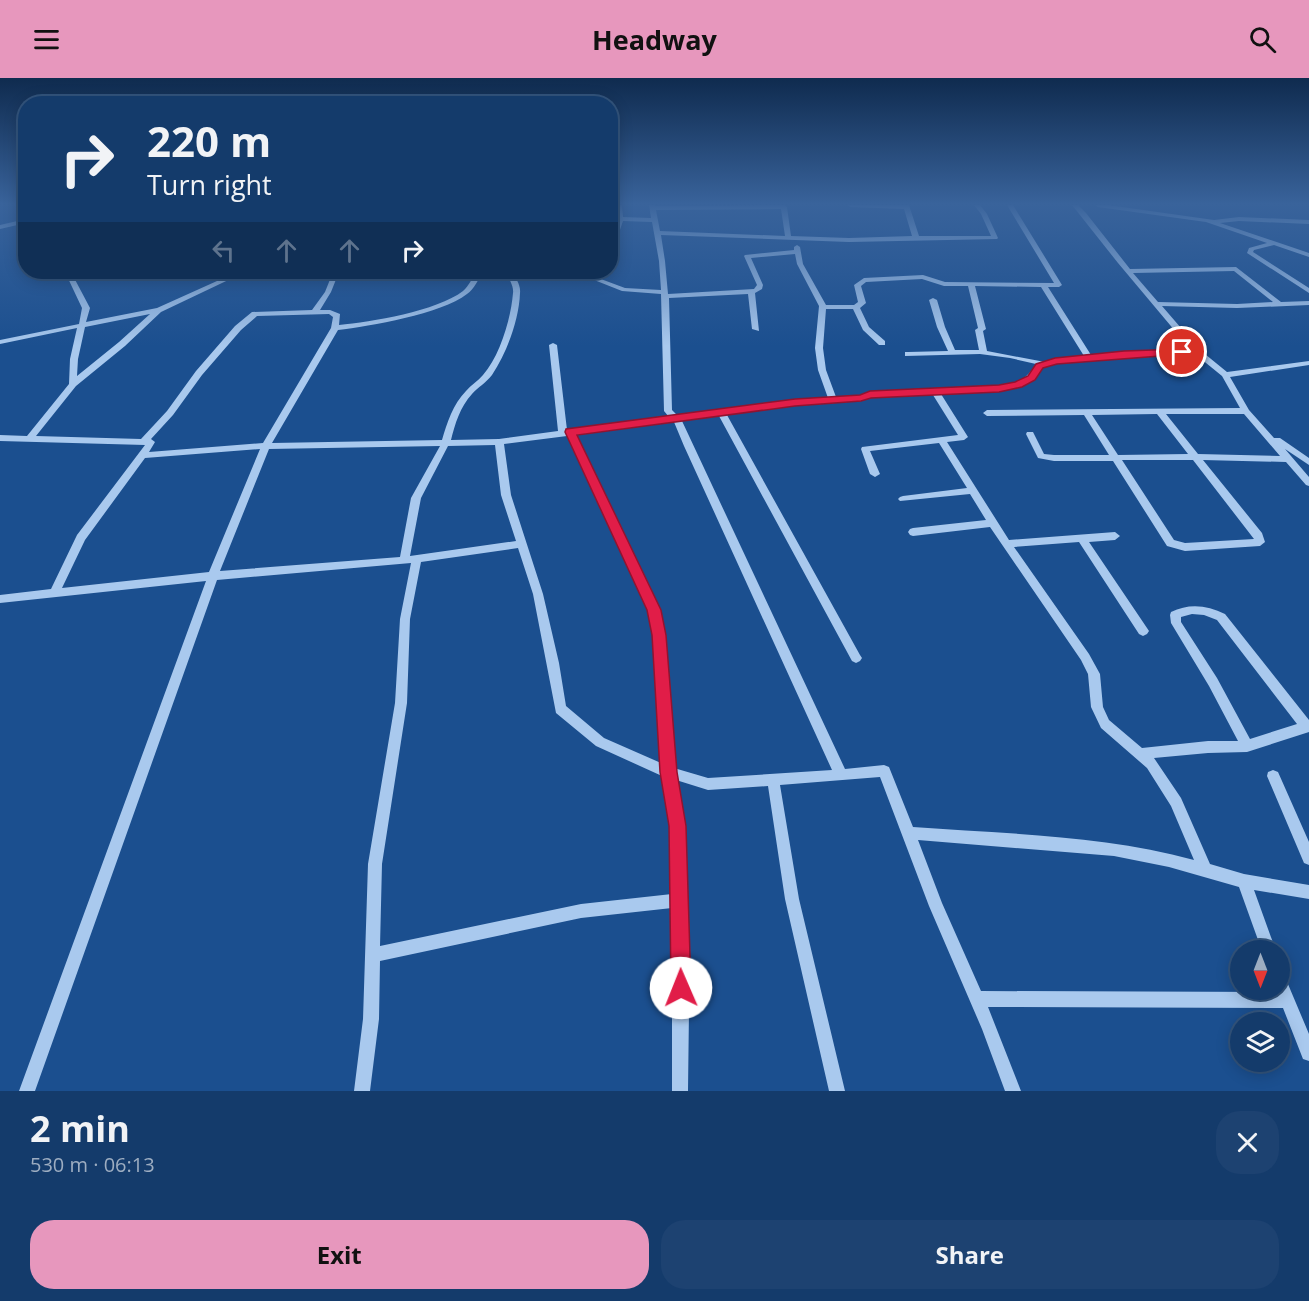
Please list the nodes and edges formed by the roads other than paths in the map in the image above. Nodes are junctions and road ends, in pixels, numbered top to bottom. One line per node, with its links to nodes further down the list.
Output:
1 (659, 252): 19 (street)
2 (795, 252): 17 (street)
3 (798, 252): 25 (street)
4 (1039, 252): 16 (street)
5 (1113, 252): 7 (street)
6 (1250, 252): 18 (street)
7 (1128, 271): 22 (street); 23 (street)
8 (72, 279): 30 (street)
9 (226, 279): 27 (street)
10 (333, 279): 28 (street)
11 (475, 279): 31 (street)
12 (511, 279): 61 (street)
13 (598, 279): 14 (street)
14 (601, 280): 19 (street)
15 (971, 285): 16 (street); 26 (street); 38 (street)
16 (1043, 285): 40 (street)
17 (751, 291): 19 (street); 32 (street)
18 (1309, 291)
19 (664, 294): 52 (street)
20 (933, 300): 37 (street)
21 (1309, 303): 24 (street)
22 (1158, 304): 23 (street); 36 (street)
23 (1279, 304): 24 (street)
24 (1296, 304): 29 (street)
25 (823, 307): 26 (street); 46 (street)
26 (856, 307): 34 (street)
27 (158, 310): 30 (street); 44 (street)
28 (314, 313): 31 (street); 59 (street)
29 (1309, 313)
30 (82, 326): 33 (street); 44 (street)
31 (335, 328): 62 (street)
32 (756, 329)
33 (0, 342)
34 (882, 343)
35 (553, 345): 54 (street)
36 (1197, 352): 40 (street); 43 (street)
37 (953, 353): 38 (street); 39 (street)
38 (984, 353): 42 (street)
39 (908, 354)
40 (1089, 358): 42 (street)
41 (1309, 363): 43 (street)
42 (1045, 364): 45 (street)
43 (1225, 375): 47 (street)
44 (73, 384): 57 (street)
45 (935, 391): 46 (street); 58 (street)
46 (833, 400): 50 (street)
47 (1246, 411): 49 (street); 53 (street)
48 (1086, 412): 49 (street); 51 (street); 65 (street)
49 (1160, 412): 64 (street)
50 (722, 413): 52 (street); 83 (street)
51 (987, 413)
52 (677, 420): 54 (street); 88 (street)
53 (1264, 431): 66 (street); 67 (street)
54 (567, 432): 60 (street); 87 (street)
55 (1030, 434): 65 (street)
56 (0, 438): 57 (street)
57 (30, 438): 59 (street)
58 (941, 440): 68 (street); 70 (street)
59 (143, 442): 63 (street)
60 (499, 442): 61 (street); 76 (street)
61 (445, 444): 62 (street); 78 (street)
62 (266, 447): 63 (street); 79 (street)
63 (142, 455): 80 (street)
64 (1195, 457): 65 (street); 65 (street); 66 (street)
65 (1115, 458)
66 (1288, 459): 69 (street)
67 (1309, 462)
68 (875, 474)
69 (1309, 483)
70 (972, 491): 71 (street); 72 (street)
71 (903, 499)
72 (993, 523): 73 (street); 77 (street)
73 (913, 532)
74 (1115, 536): 75 (street)
75 (1082, 539): 77 (street); 82 (street)
76 (521, 544): 78 (street); 87 (street)
77 (1007, 544): 86 (street)
78 (410, 560): 79 (street); 98 (street)
79 (213, 576): 80 (street); 103 (street)
80 (55, 592): 81 (street)
81 (0, 599)
82 (1143, 631)
83 (856, 658)
84 (1307, 726): 85 (street); 85 (street)
85 (1248, 746): 86 (street)
86 (1139, 754): 93 (street)
87 (668, 772): 90 (street); 96 (street)
88 (841, 775): 90 (street); 91 (street)
89 (1273, 776): 92 (street)
90 (773, 780): 106 (street)
91 (909, 833): 93 (street); 99 (street)
92 (1309, 858)
93 (1204, 870): 94 (street)
94 (1244, 881): 95 (street); 97 (street)
95 (1309, 892)
96 (679, 900): 98 (street); 105 (street)
97 (1265, 940)
98 (373, 955): 104 (street)
99 (978, 999): 100 (street); 107 (street)
100 (1230, 1000)
101 (1286, 1000): 102 (street)
102 (1309, 1053)
103 (27, 1091)
104 (362, 1091)
105 (680, 1091)
106 (837, 1091)
107 (1013, 1091)

